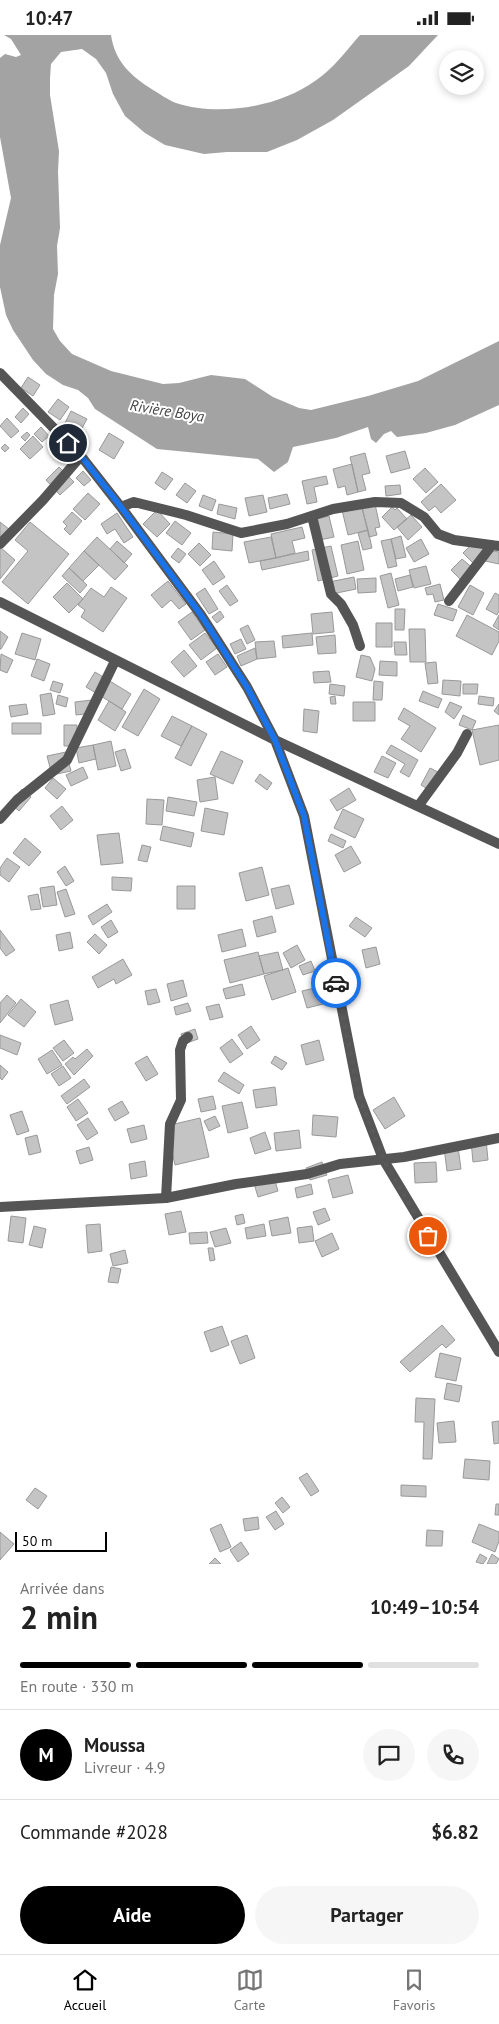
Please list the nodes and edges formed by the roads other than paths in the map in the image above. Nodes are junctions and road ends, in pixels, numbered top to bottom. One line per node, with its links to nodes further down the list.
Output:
1 (0, 373): 2 (street)
2 (81, 456): 3 (street); 5 (street)
3 (121, 507): 4 (street); 12 (street)
4 (312, 516): 6 (street); 9 (street)
5 (0, 544)
6 (495, 545): 7 (street)
7 (449, 601)
8 (0, 602): 10 (street)
9 (360, 646)
10 (115, 661): 12 (street); 14 (street)
11 (466, 734): 13 (street)
12 (275, 740): 13 (street); 18 (street)
13 (418, 805): 15 (street)
14 (0, 819)
15 (499, 844)
16 (188, 1037): 19 (street)
17 (499, 1137): 18 (street)
18 (383, 1159): 19 (street); 21 (street)
19 (166, 1198): 20 (street)
20 (0, 1207)
21 (499, 1352)

